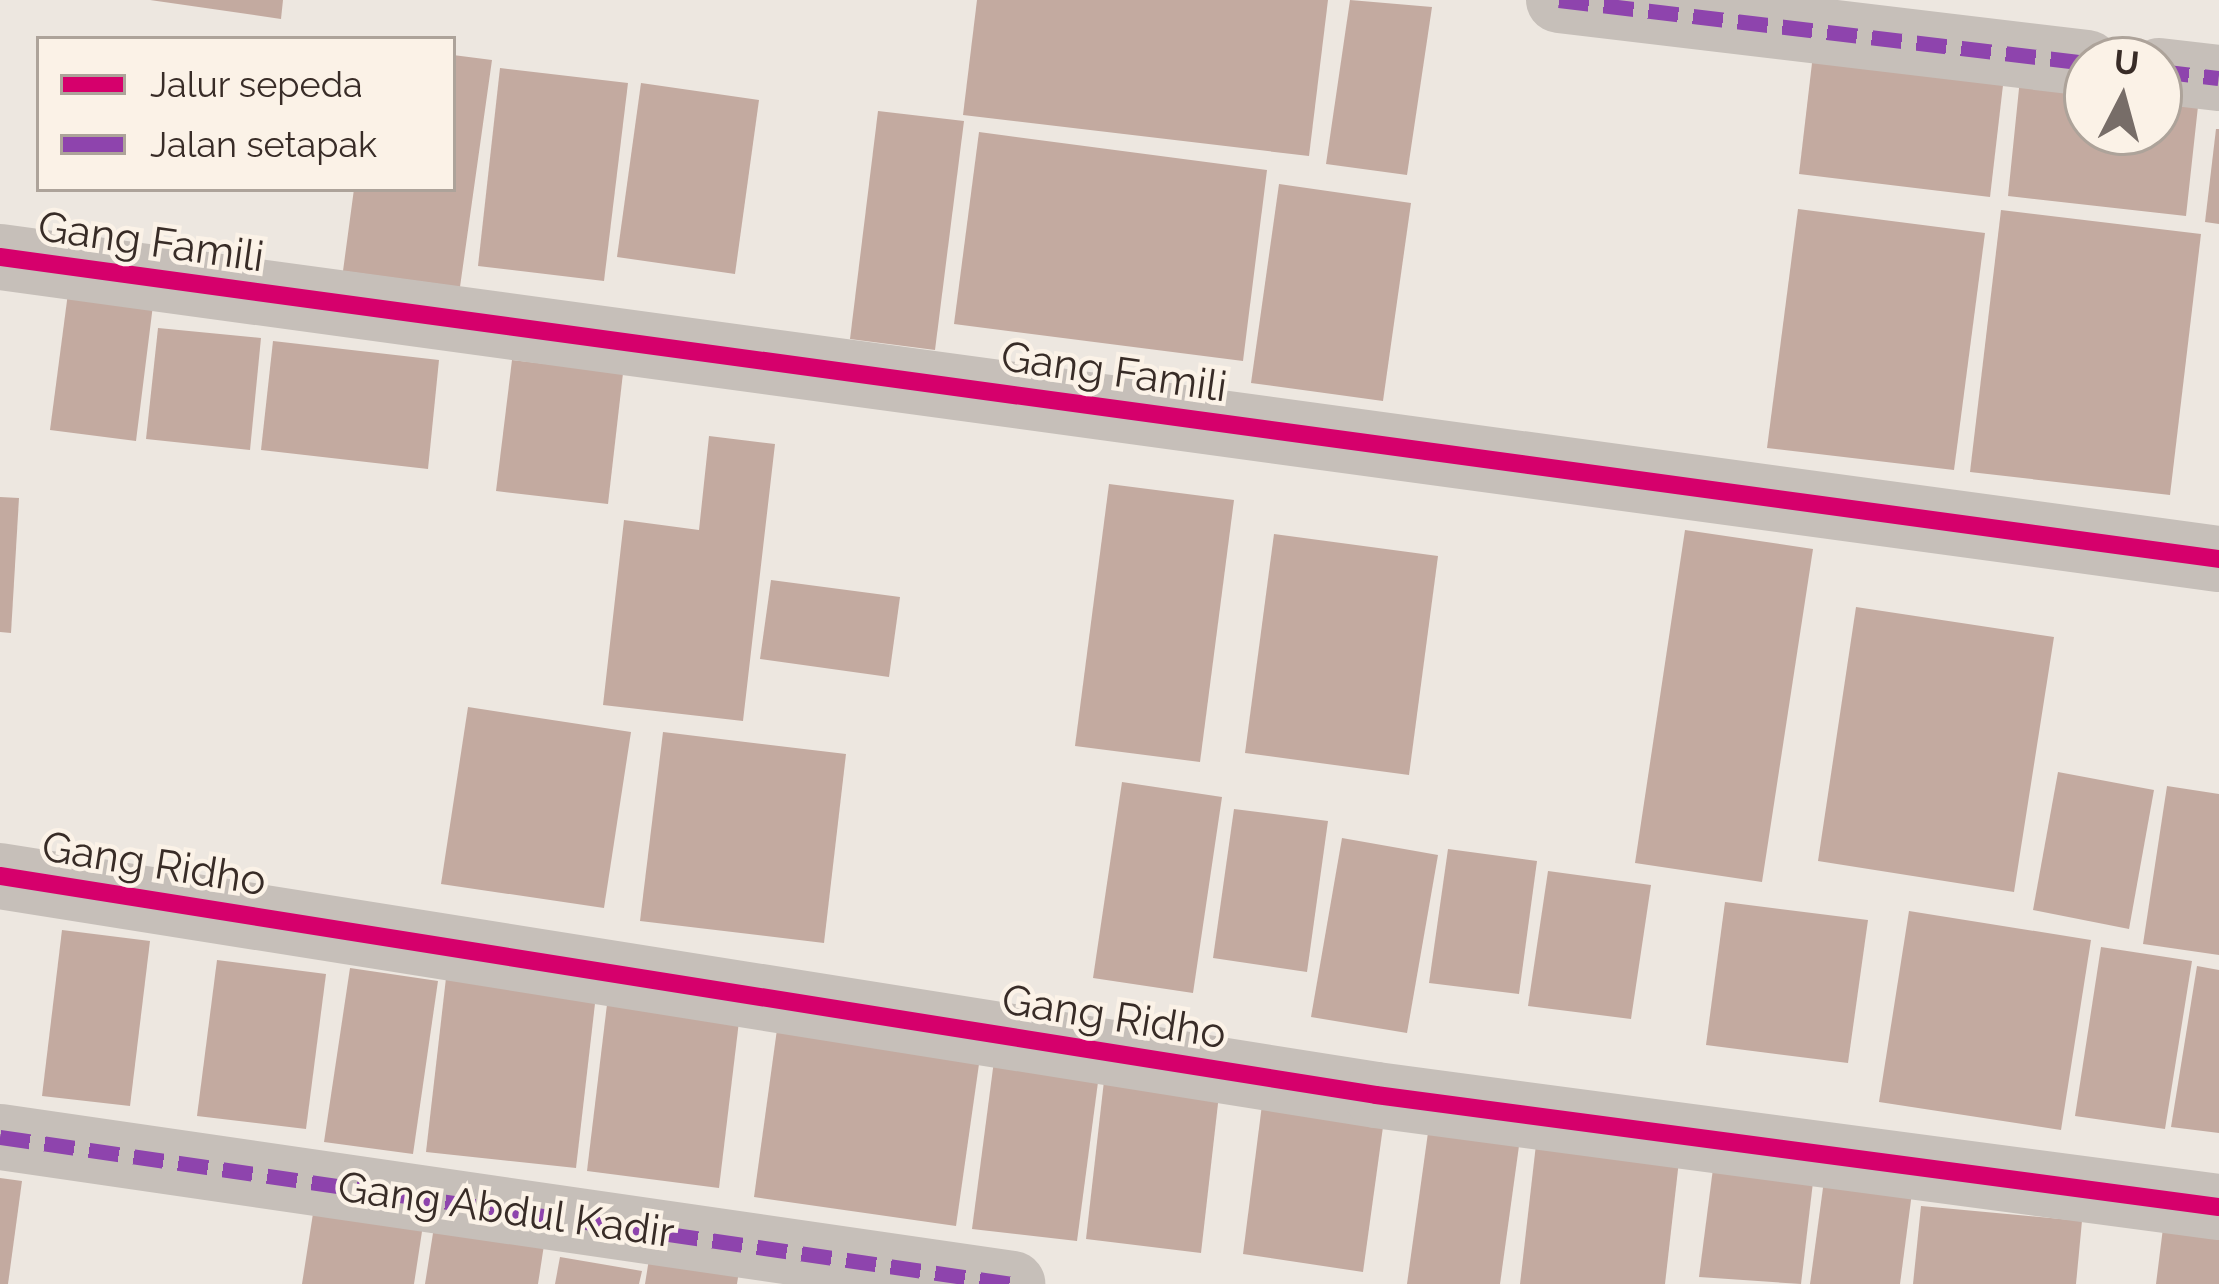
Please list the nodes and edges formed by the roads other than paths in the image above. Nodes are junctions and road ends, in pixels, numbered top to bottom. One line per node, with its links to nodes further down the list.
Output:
1 (1558, 0): 2 (street)
2 (2063, 60)
3 (2183, 74): 4 (street)
4 (2219, 78)
5 (0, 257): 6 (street, Gang Famili)
6 (2219, 559)
7 (0, 876): 9 (street, Gang Ridho)
8 (0, 1137): 10 (street, Gang Abdul Kadir)
9 (2219, 1208)
10 (1012, 1284)

